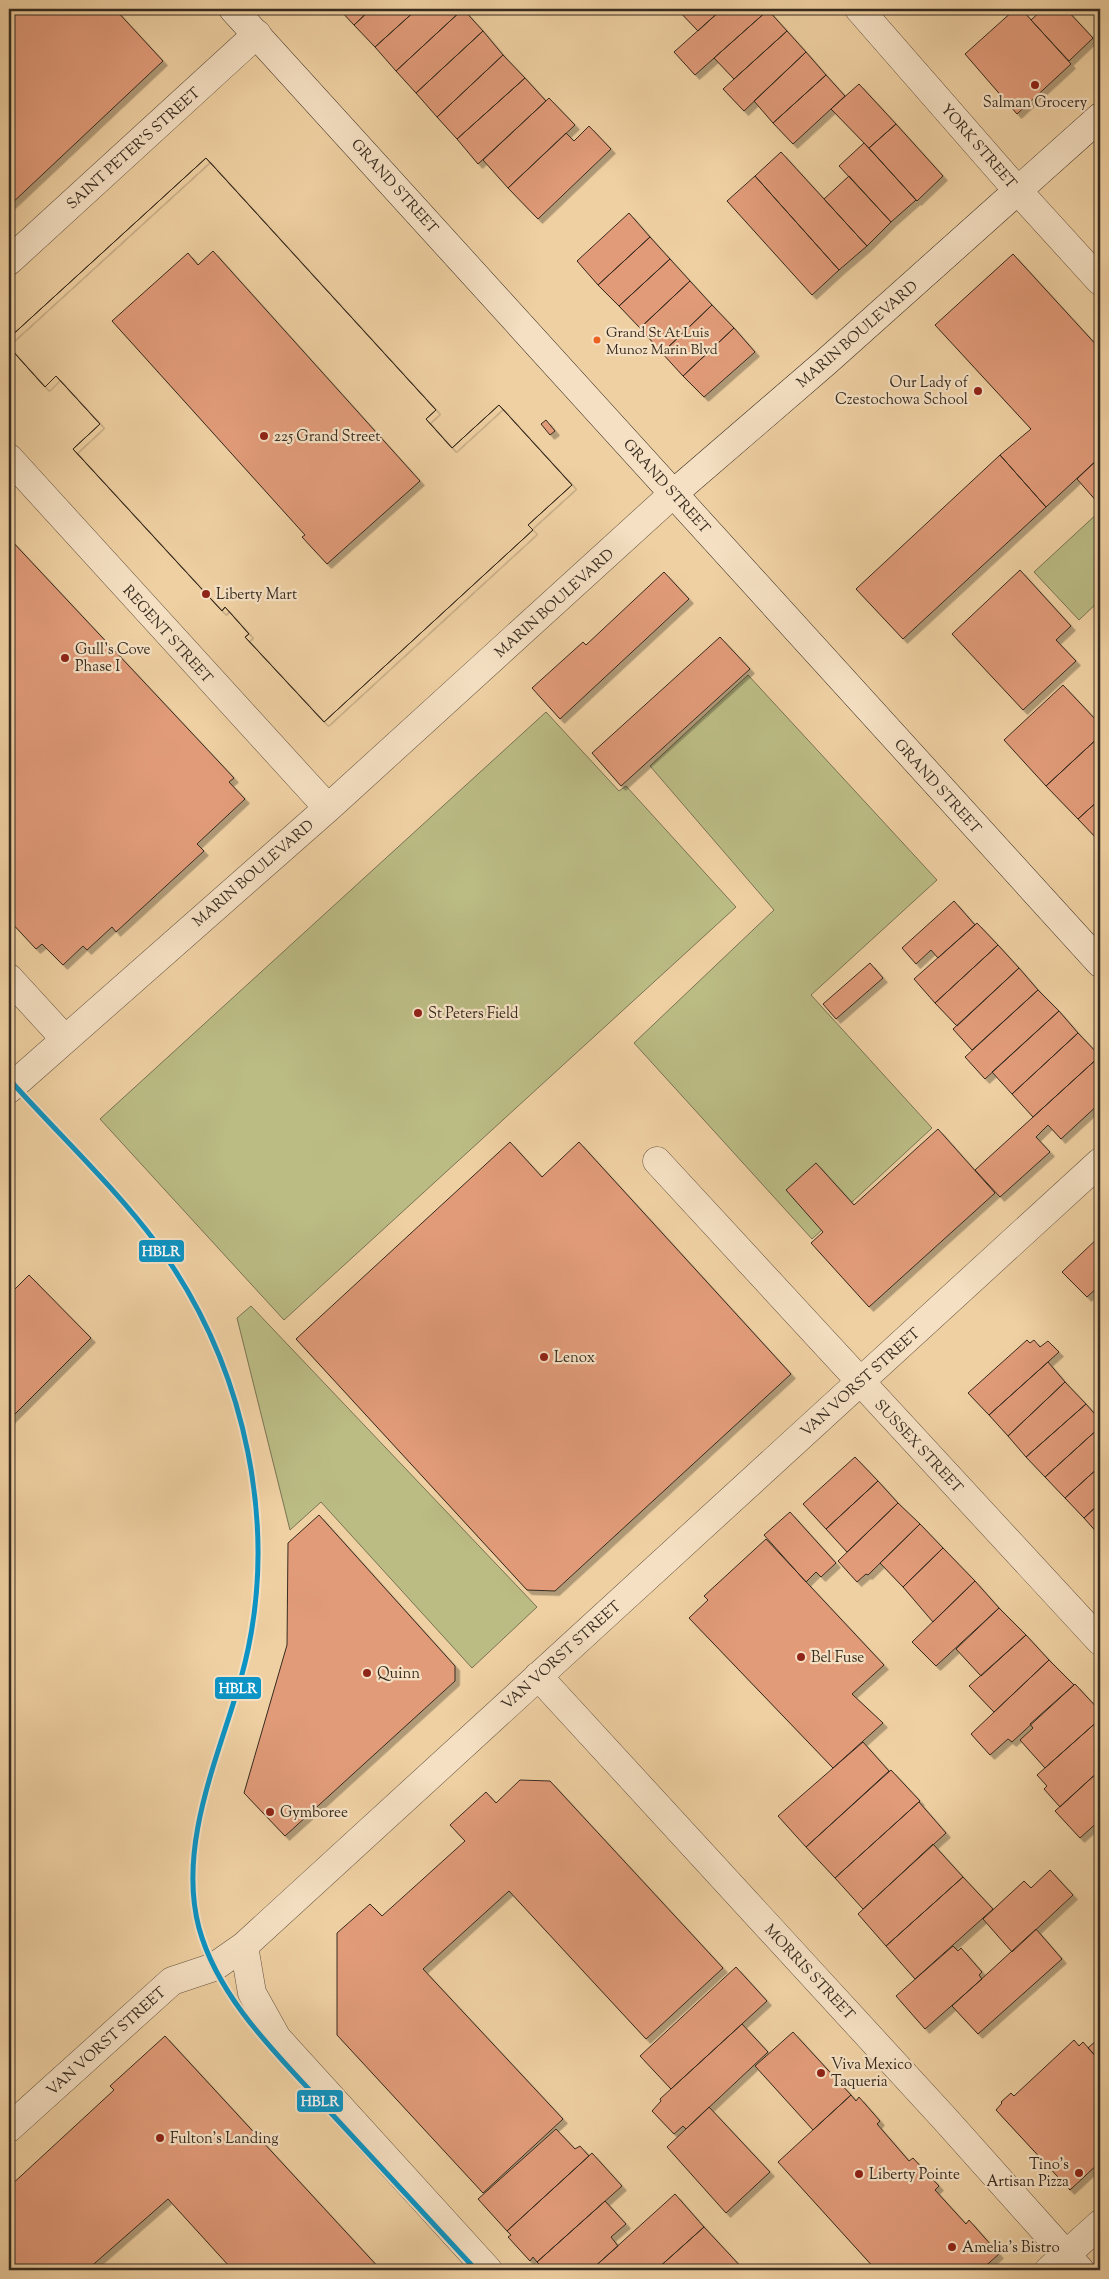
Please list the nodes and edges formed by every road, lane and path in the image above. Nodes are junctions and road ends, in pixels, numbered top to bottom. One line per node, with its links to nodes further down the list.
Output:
1 (234, 9): 3 (street, GRAND STREET)
2 (859, 9): 5 (street, YORK STREET)
3 (257, 34): 6 (street, SAINT PETER'S STREET); 9 (street, GRAND STREET)
4 (1100, 117): 5 (street, MARIN BOULEVARD)
5 (1018, 191): 7 (street, YORK STREET); 9 (street, MARIN BOULEVARD)
6 (9, 261)
7 (1100, 281)
8 (9, 458): 10 (street, REGENT STREET)
9 (674, 493): 10 (street, MARIN BOULEVARD); 11 (street, GRAND STREET)
10 (328, 808): 13 (street, MARIN BOULEVARD)
11 (1100, 963)
12 (9, 978): 13 (street)
13 (64, 1038): 14 (street, MARIN BOULEVARD)
14 (9, 1089)
15 (657, 1161): 17 (street, SUSSEX STREET)
16 (1100, 1162): 17 (street, VAN VORST STREET)
17 (860, 1382): 18 (street, SUSSEX STREET); 19 (street, VAN VORST STREET)
18 (1100, 1642)
19 (538, 1676): 20 (street, VAN VORST STREET); 23 (street, MORRIS STREET)
20 (244, 1946): 21 (street, VAN VORST STREET); 24 (street)
21 (9, 2128)
22 (1100, 2224): 23 (street)
23 (1065, 2265)
24 (488, 2270)

